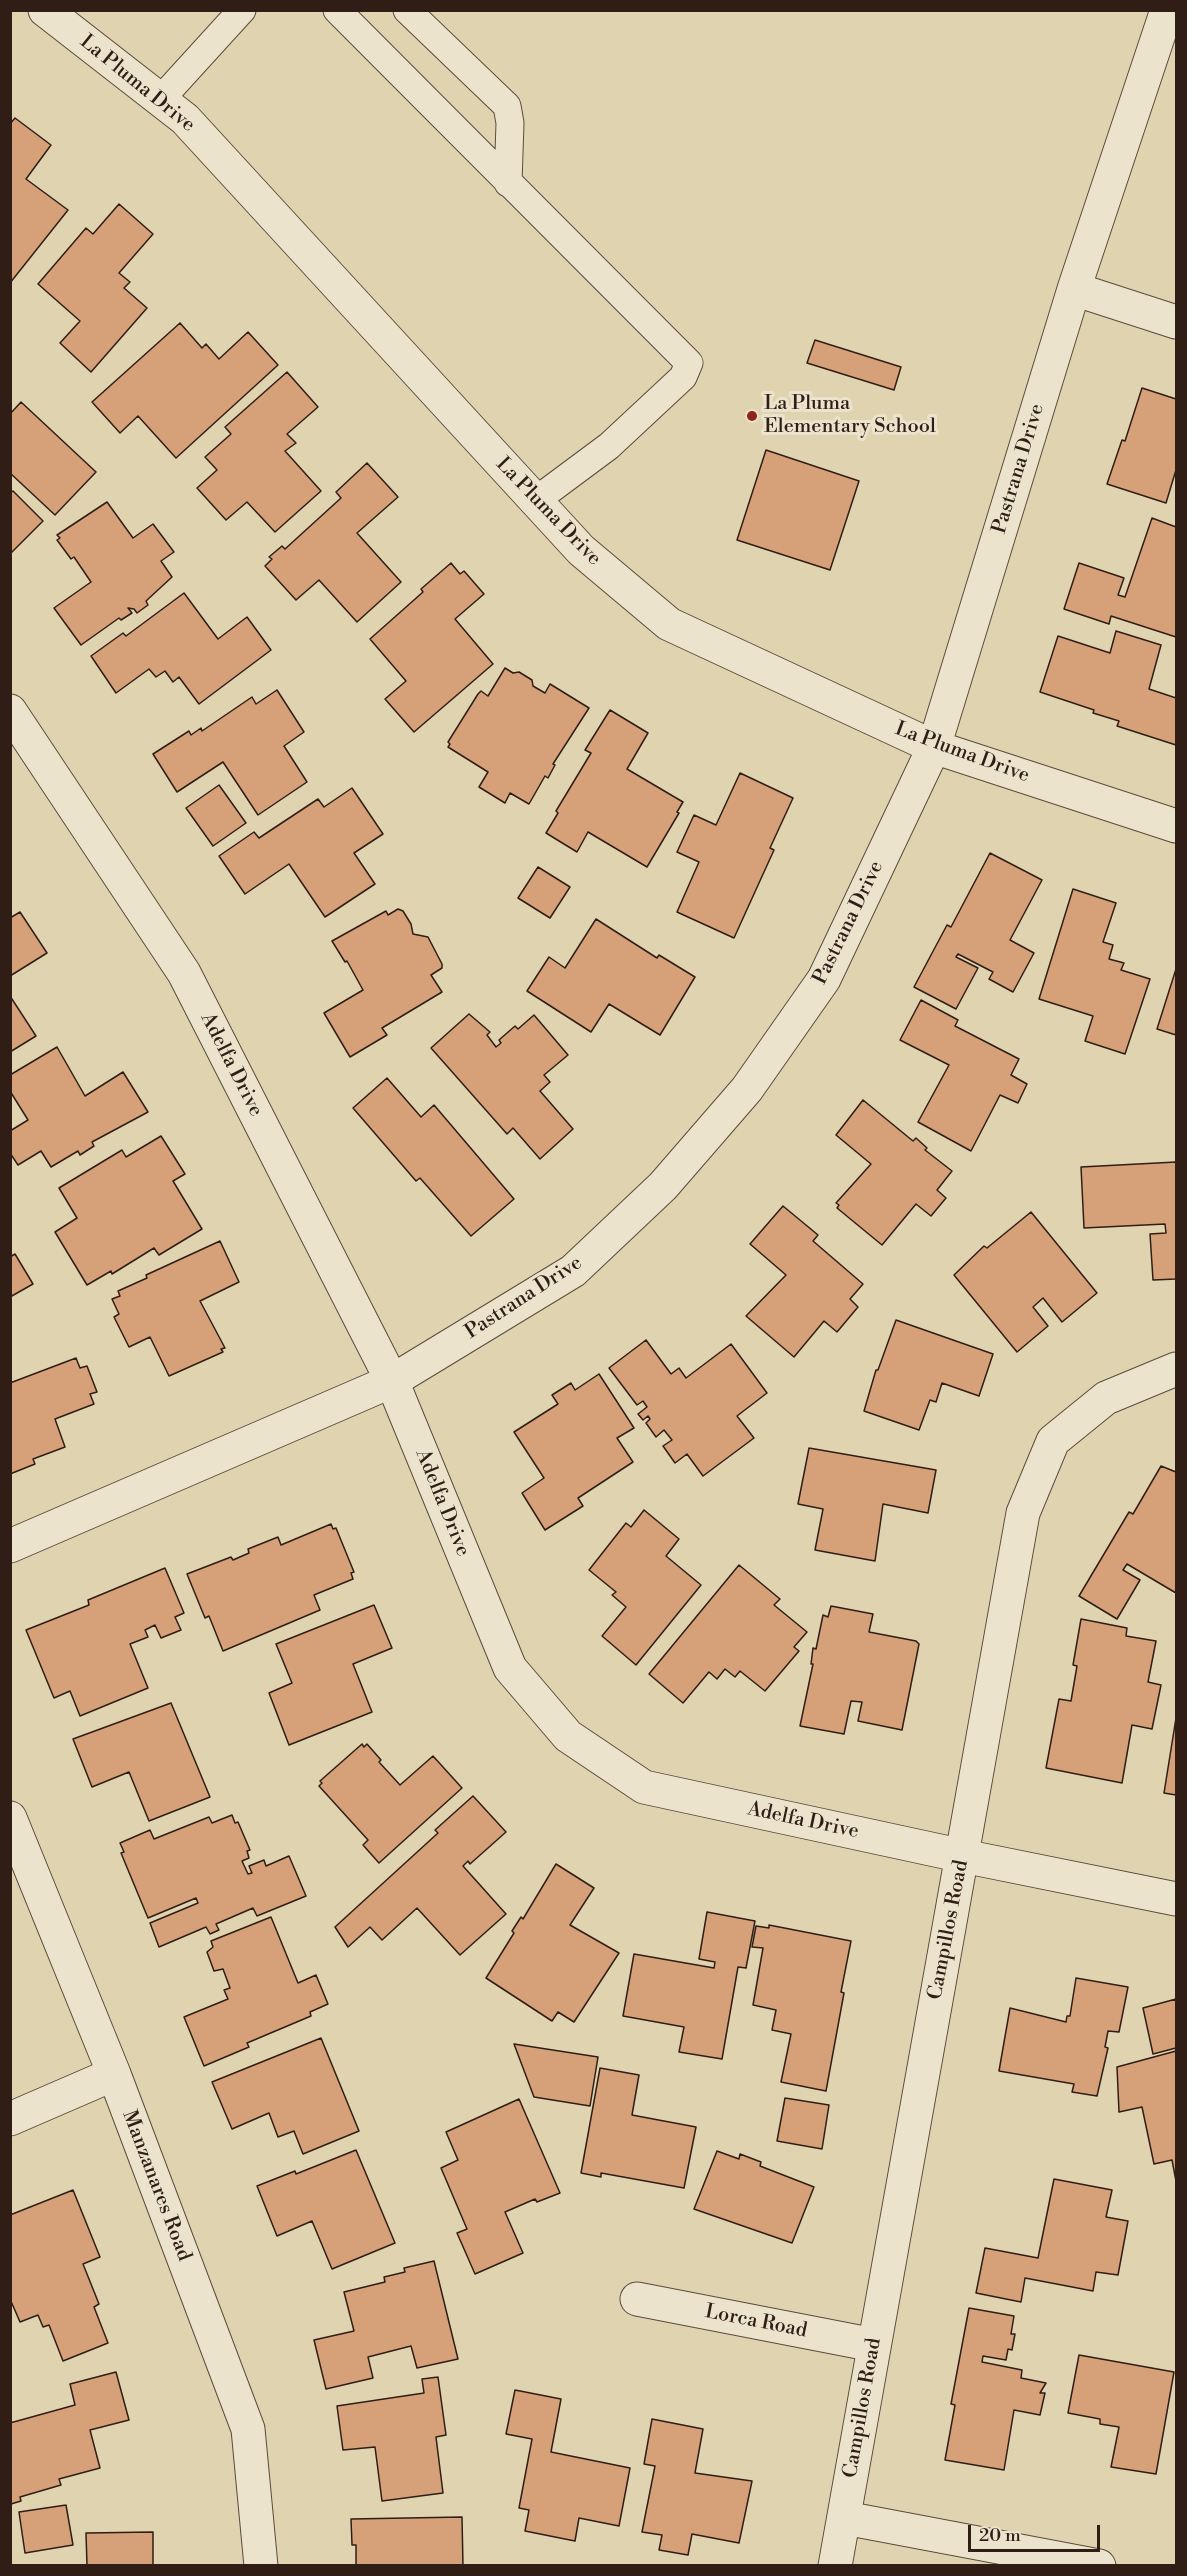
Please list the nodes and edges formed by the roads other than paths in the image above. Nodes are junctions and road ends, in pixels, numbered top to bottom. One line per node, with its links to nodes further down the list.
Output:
1 (45, 10): 6 (street, La Pluma Drive)
2 (242, 10): 6 (lane)
3 (337, 10): 7 (lane)
4 (407, 10): 7 (lane)
5 (1167, 10): 8 (street, Pastrana Drive)
6 (160, 100): 10 (street, La Pluma Drive)
7 (508, 183): 10 (lane)
8 (1074, 289): 9 (street); 12 (street, Pastrana Drive)
9 (1176, 321)
10 (535, 501): 12 (street, La Pluma Drive)
11 (10, 711): 15 (street, Adelfa Drive)
12 (934, 747): 13 (street, La Pluma Drive); 15 (street, Pastrana Drive)
13 (1176, 826)
14 (1176, 1369): 18 (street, Campillos Road)
15 (392, 1380): 16 (street, Pastrana Drive); 18 (street, Adelfa Drive)
16 (10, 1546)
17 (10, 1818): 20 (street, Manzanares Road)
18 (963, 1856): 19 (street, Adelfa Drive); 23 (street, Campillos Road)
19 (1176, 1899)
20 (114, 2074): 21 (street); 25 (street, Manzanares Road)
21 (10, 2119)
22 (637, 2299): 23 (street, Lorca Road)
23 (874, 2345): 24 (street, Campillos Road)
24 (844, 2518): 26 (street, Campillos Road); 27 (street)
25 (261, 2565)
26 (835, 2565)
27 (1099, 2565)

